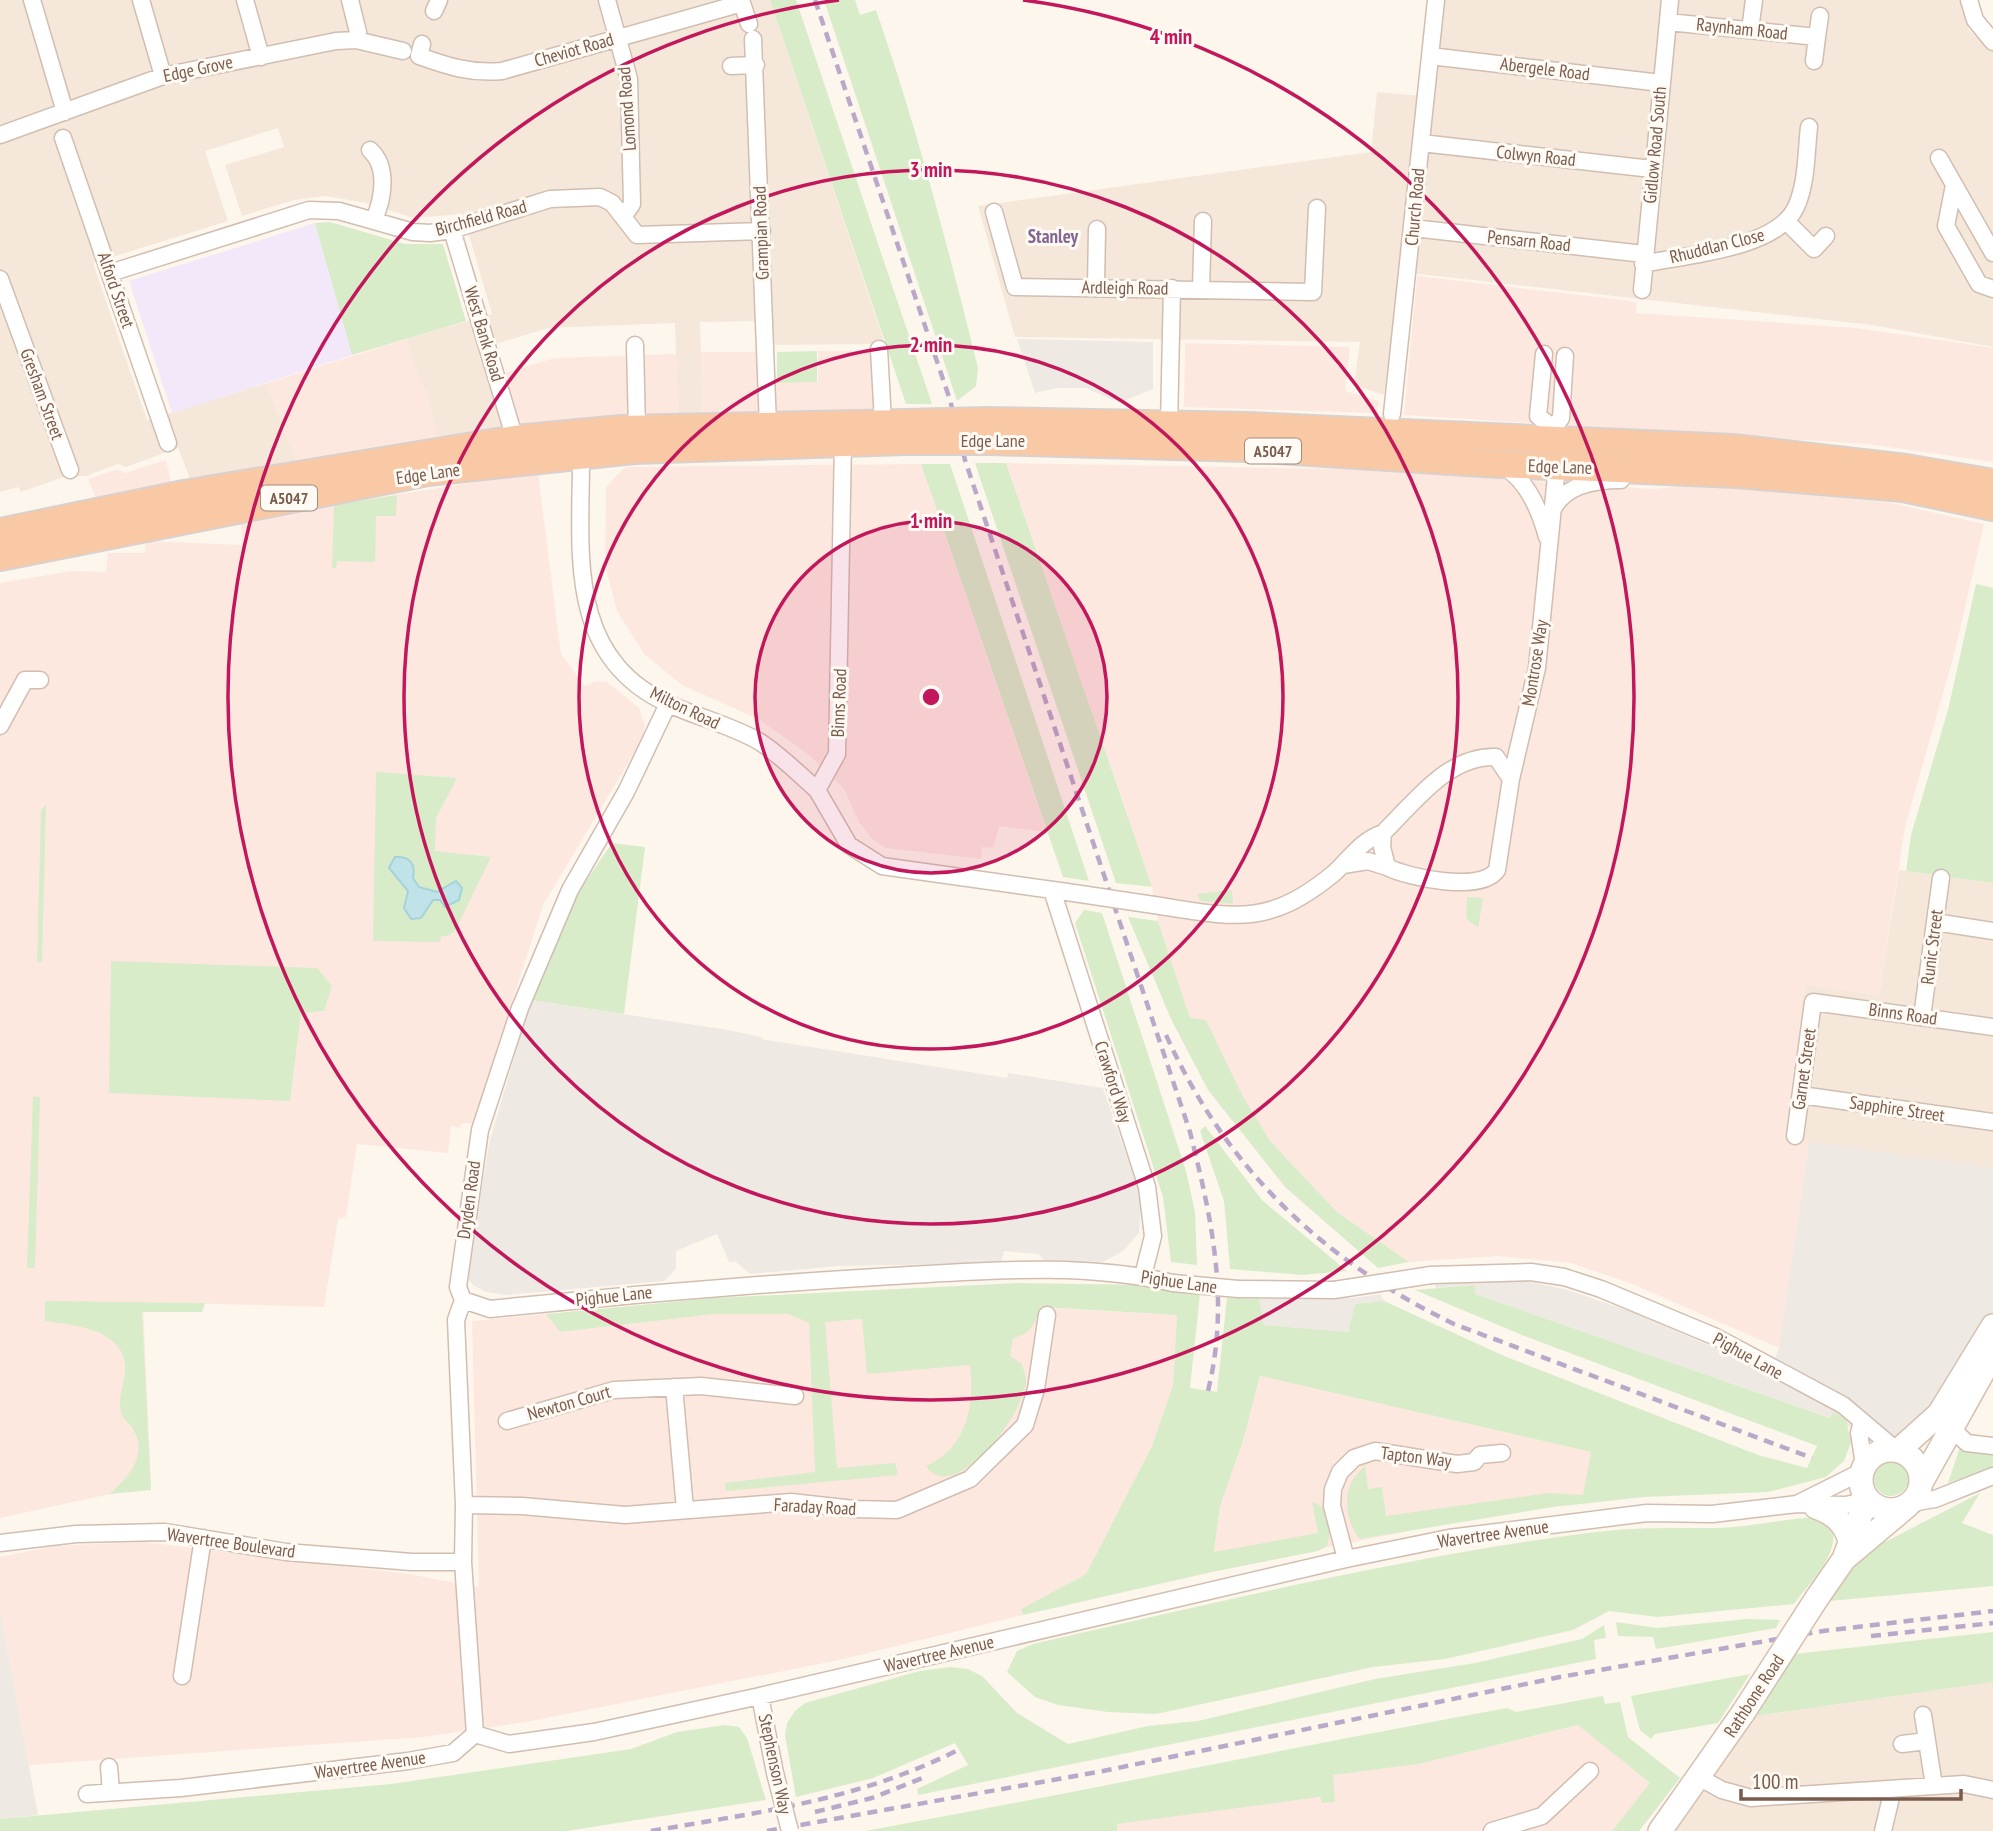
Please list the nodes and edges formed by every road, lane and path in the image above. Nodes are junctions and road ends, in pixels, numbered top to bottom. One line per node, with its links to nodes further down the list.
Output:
1 (32, 0): 28 (street)
2 (141, 0): 26 (street)
3 (245, 0): 22 (street)
4 (350, 0): 17 (street)
5 (607, 0): 15 (street, Lomond Road)
6 (1436, 0): 21 (street, Church Road)
7 (1670, 0): 12 (street, Gidlow Road South)
8 (1754, 0): 13 (street)
9 (1969, 0): 18 (street)
10 (749, 2): 14 (street, Cheviot Road); 15 (street, Cheviot Road)
11 (1820, 16): 16 (street)
12 (1668, 22): 13 (street, Raynham Road); 27 (street, Gidlow Road South)
13 (1750, 30): 16 (street, Raynham Road)
14 (751, 32): 24 (street, Grampian Road)
15 (618, 37): 19 (street, Cheviot Road); 39 (street, Lomond Road)
16 (1817, 37): 23 (street)
17 (356, 40): 20 (street, Edge Grove); 22 (street, Edge Grove)
18 (1993, 42)
19 (422, 44)
20 (404, 51)
21 (1430, 56): 27 (street, Abergele Road); 32 (street, Church Road)
22 (261, 57): 26 (street, Edge Grove)
23 (1814, 61)
24 (756, 65): 25 (street); 46 (street, Grampian Road)
25 (731, 66)
26 (163, 76): 28 (street, Edge Grove)
27 (1661, 83): 35 (street, Gidlow Road South)
28 (65, 111): 30 (street, Edge Grove)
29 (1809, 127): 42 (street, Rhuddlan Close)
30 (0, 135)
31 (63, 138): 52 (street, Alford Street)
32 (1421, 143): 35 (street, Colwyn Road); 43 (street, Church Road)
33 (370, 150): 40 (street)
34 (1939, 158): 36 (street)
35 (1652, 169): 50 (street, Gidlow Road South)
36 (1954, 185): 48 (street); 57 (street)
37 (1317, 208): 56 (street, Ardleigh Road)
38 (993, 212): 54 (street, Ardleigh Road)
39 (623, 217): 45 (street, Birchfield Road); 46 (street, Birchfield Road)
40 (374, 220): 45 (street, Birchfield Road); 52 (street, Birchfield Road)
41 (1202, 221): 56 (street)
42 (1787, 222): 49 (street, Rhuddlan Close); 50 (street, Rhuddlan Close)
43 (1413, 228): 50 (street, Pensarn Road); 63 (street, Church Road)
44 (1097, 229): 54 (street)
45 (452, 230): 70 (street, West Bank Road)
46 (762, 231): 65 (street, Grampian Road)
47 (1826, 236): 49 (street)
48 (1991, 244)
49 (1814, 249): 51 (street)
50 (1644, 259): 58 (street, Gidlow Road South)
51 (1803, 263)
52 (110, 273): 72 (street, Alford Street)
53 (0, 279): 77 (street, Gresham Street)
54 (1096, 287): 55 (street, Ardleigh Road)
55 (1172, 288): 56 (street, Ardleigh Road); 64 (street)
56 (1201, 289)
57 (1993, 289)
58 (1642, 290)
59 (635, 345): 66 (street)
60 (879, 349): 67 (street)
61 (1544, 354): 69 (street)
62 (1565, 356): 69 (street)
63 (1392, 414)
64 (1169, 425): 68 (highway, Edge Lane / A5047); 69 (highway, Edge Lane / A5047)
65 (768, 426): 66 (highway, Edge Lane / A5047); 67 (highway, Edge Lane / A5047)
66 (637, 429): 73 (highway, Edge Lane / A5047)
67 (897, 429): 68 (highway, Edge Lane / A5047, bridge); 71 (highway, Edge Lane / A5047)
68 (988, 431): 75 (highway, Edge Lane / A5047)
69 (1554, 433): 74 (highway, Edge Lane / A5047); 76 (highway)
70 (515, 439): 73 (highway, Edge Lane / A5047); 83 (highway, Edge Lane / A5047)
71 (843, 442): 73 (highway, Edge Lane / A5047); 90 (street, Binns Road)
72 (168, 443)
73 (581, 443): 85 (highway, Edge Lane / A5047); 87 (street, Milton Road)
74 (1839, 461): 79 (highway, Edge Lane / A5047); 80 (highway)
75 (1499, 464): 76 (highway, Edge Lane / A5047); 84 (street, Montrose Way)
76 (1557, 466): 78 (highway, Edge Lane / A5047); 82 (street, Montrose Way)
77 (70, 470)
78 (1673, 471): 80 (highway, Edge Lane / A5047); 82 (street)
79 (1993, 484)
80 (1903, 488): 81 (highway, Edge Lane / A5047)
81 (1993, 507)
82 (1553, 509): 84 (street, Montrose Way)
83 (0, 532)
84 (1549, 546): 89 (street, Montrose Way)
85 (0, 557)
86 (40, 680): 88 (street)
87 (668, 704): 90 (street, Milton Road); 105 (street, Dryden Road)
88 (0, 726)
89 (1511, 779): 91 (street); 93 (street, Montrose Way)
90 (817, 790): 95 (street)
91 (1382, 833): 92 (street); 93 (street)
92 (1343, 865): 93 (street, Montrose Way); 95 (street, bridge)
93 (1387, 867)
94 (1941, 878): 96 (street, Runic Street)
95 (1059, 891): 104 (street, Crawford Way)
96 (1935, 922): 97 (street); 99 (street, Runic Street)
97 (1993, 931)
98 (1813, 1002): 99 (street, Binns Road); 101 (street, Garnet Street)
99 (1922, 1017): 100 (street, Binns Road)
100 (1993, 1027)
101 (1801, 1095): 102 (street, Sapphire Street); 103 (street, Garnet Street)
102 (1993, 1122)
103 (1795, 1136)
104 (1143, 1276): 105 (street, Pighue Lane); 112 (street, Pighue Lane, bridge)
105 (463, 1300): 121 (street, Dryden Road)
106 (1047, 1315): 124 (street, Faraday Road)
107 (1993, 1326): 115 (main road)
108 (1993, 1354): 113 (main road)
109 (674, 1387): 110 (street, Newton Court); 111 (street, Newton Court); 124 (street)
110 (795, 1396)
111 (507, 1421)
112 (1862, 1421): 115 (street, Pighue Lane); 117 (street)
113 (1950, 1427): 114 (street); 119 (main road)
114 (1993, 1446)
115 (1897, 1450): 117 (main road); 119 (main road)
116 (1502, 1453): 128 (street, Tapton Way)
117 (1863, 1468): 120 (main road); 123 (street, Wavertree Avenue)
118 (1993, 1476): 122 (street)
119 (1922, 1481): 122 (main road)
120 (1868, 1501): 122 (main road); 123 (street, Wavertree Avenue); 127 (main road, Rathbone Road)
121 (464, 1505): 124 (street, Faraday Road); 129 (street, Dryden Road)
122 (1909, 1505): 127 (main road, Rathbone Road)
123 (1807, 1506): 127 (main road); 128 (street, Wavertree Avenue)
124 (685, 1509)
125 (203, 1538): 126 (street, Wavertree Boulevard); 129 (street, Wavertree Boulevard); 130 (street)
126 (0, 1543)
127 (1847, 1550): 138 (main road, Rathbone Road, bridge)
128 (1346, 1559): 131 (street, Wavertree Avenue)
129 (463, 1562): 133 (street, Dryden Road)
130 (182, 1676)
131 (760, 1696): 133 (street, Wavertree Avenue); 144 (street, Stephenson Way, bridge)
132 (1923, 1715): 134 (street)
133 (475, 1734): 142 (street, Wavertree Avenue)
134 (1927, 1741): 135 (street); 139 (street)
135 (1902, 1744)
136 (109, 1767): 142 (street)
137 (1590, 1771): 145 (street)
138 (1700, 1778): 140 (street); 146 (main road, Rathbone Road)
139 (1934, 1786): 140 (street); 141 (street)
140 (1893, 1789): 147 (street)
141 (1993, 1790)
142 (111, 1792): 143 (street, Wavertree Avenue)
143 (87, 1794)
144 (790, 1831)
145 (1492, 1831)
146 (1660, 1831)
147 (1883, 1831)

